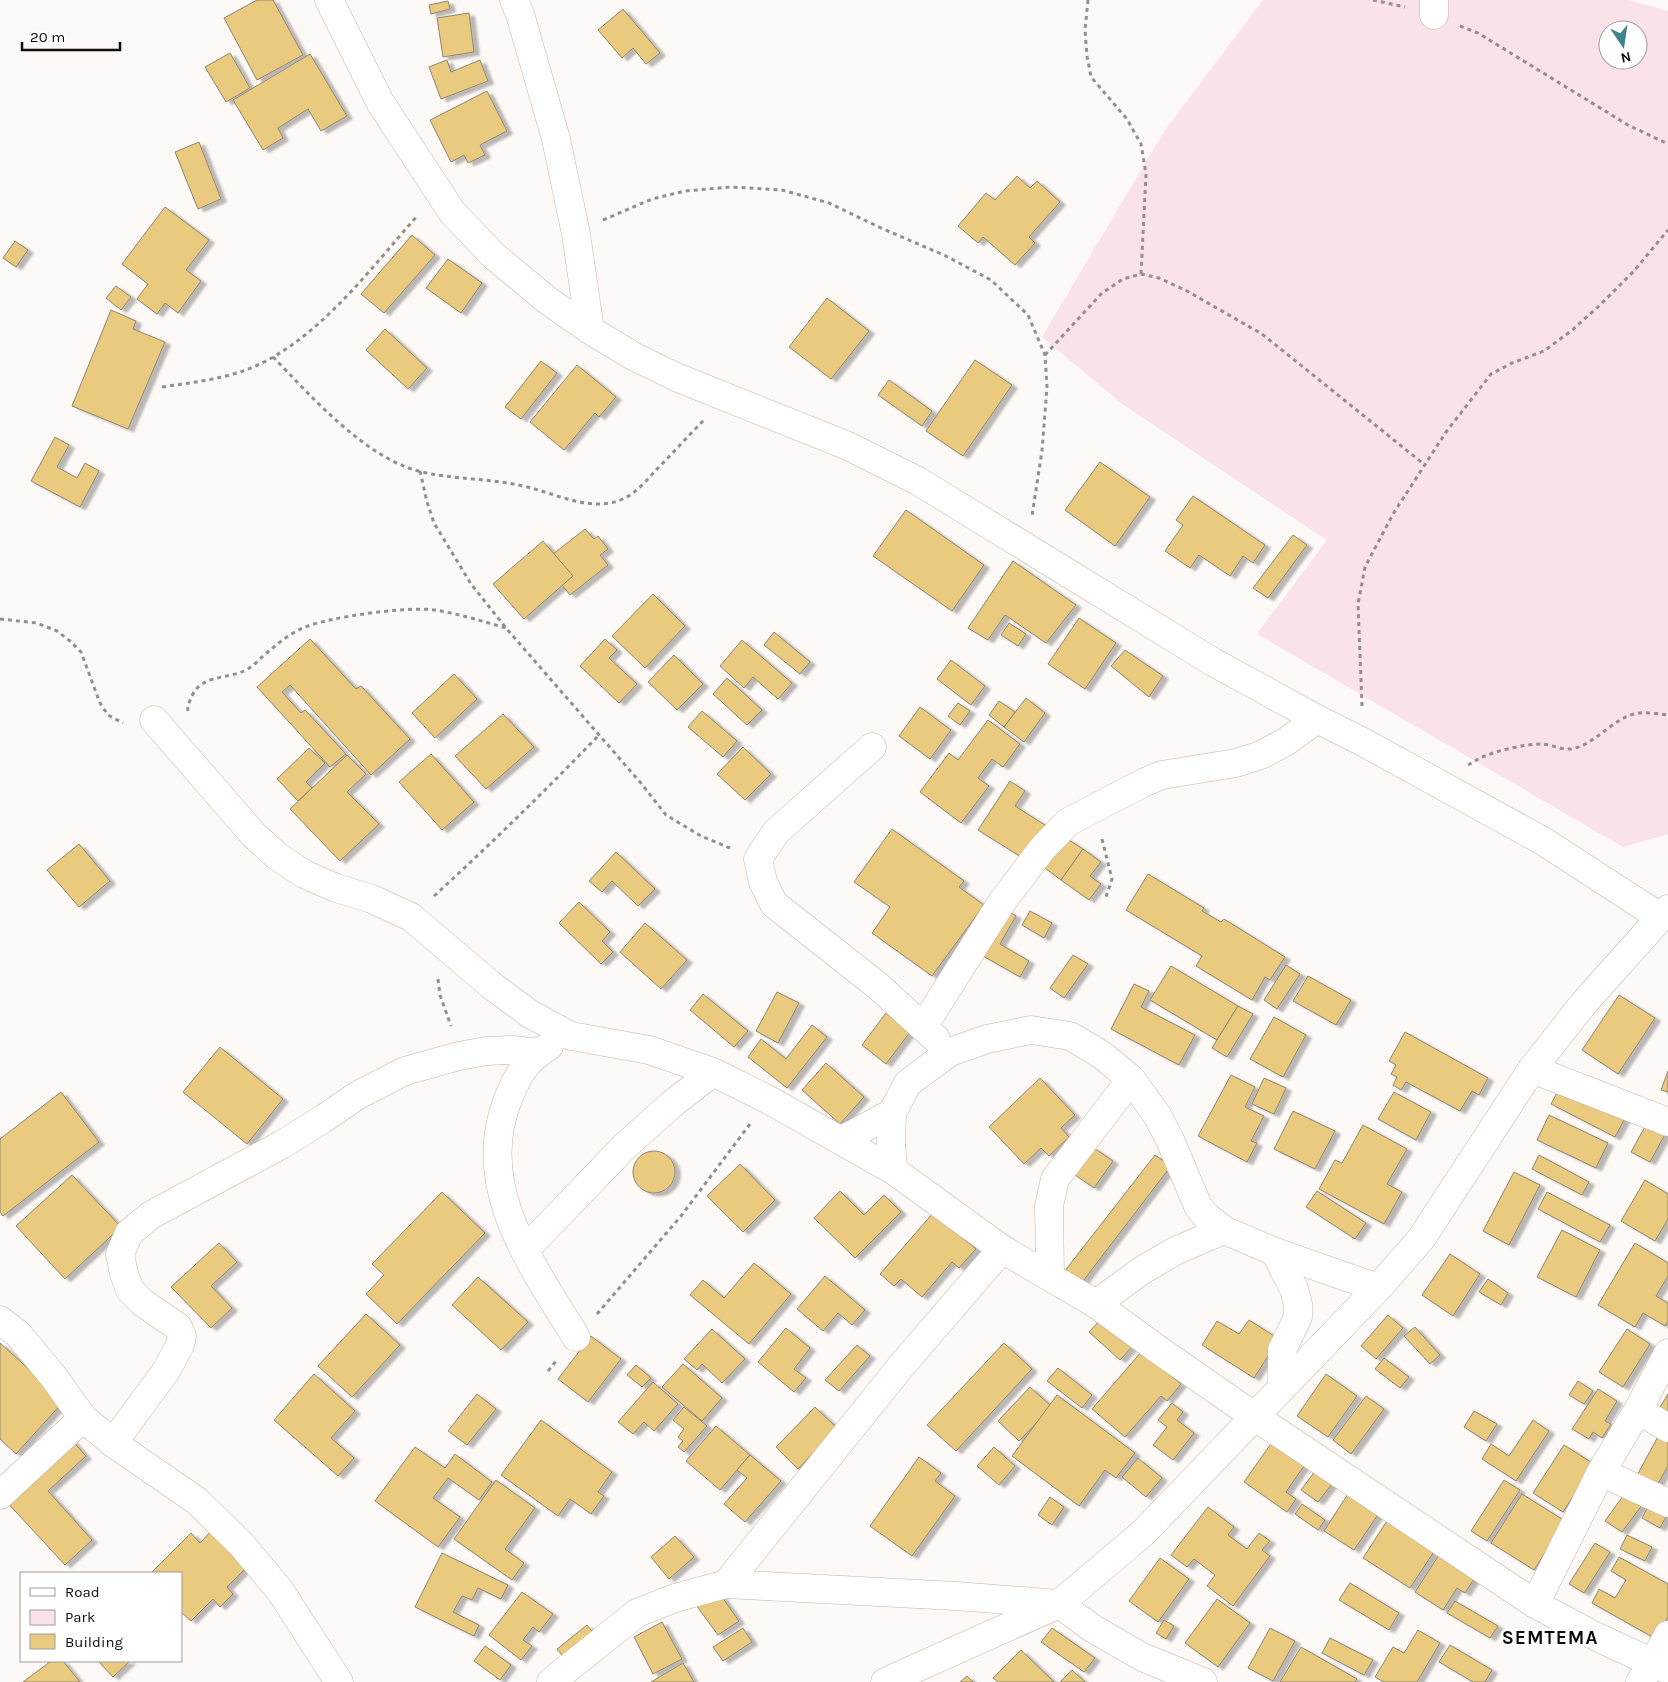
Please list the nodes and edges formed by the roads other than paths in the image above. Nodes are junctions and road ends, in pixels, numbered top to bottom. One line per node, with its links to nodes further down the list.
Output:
1 (329, 0): 3 (street)
2 (514, 0): 3 (street)
3 (590, 330): 4 (street)
4 (1318, 719): 7 (street); 8 (street)
5 (154, 720): 9 (street)
6 (872, 747): 8 (street)
7 (1664, 913): 12 (street)
8 (923, 1027): 10 (street)
9 (571, 1036): 11 (street); 13 (street)
10 (950, 1052): 14 (street); 15 (street)
11 (538, 1053): 21 (street); 34 (street)
12 (1532, 1069): 16 (street); 24 (street)
13 (714, 1072): 17 (street); 21 (street)
14 (1131, 1080): 19 (street); 23 (street)
15 (892, 1113): 17 (street); 18 (street)
16 (1668, 1122)
17 (842, 1140): 18 (street)
18 (893, 1170): 20 (street)
19 (1224, 1230): 22 (street); 25 (street)
20 (1002, 1249): 23 (street); 38 (street)
21 (525, 1250): 27 (street)
22 (1275, 1252): 24 (street); 29 (street)
23 (1050, 1276): 25 (street)
24 (1378, 1288): 29 (street)
25 (1096, 1304): 31 (street)
26 (0, 1320): 32 (street)
27 (576, 1338)
28 (1668, 1353): 30 (street)
29 (1282, 1387): 31 (street)
30 (1638, 1410): 33 (street); 35 (street)
31 (1255, 1417): 39 (street); 40 (street)
32 (83, 1418): 34 (street); 36 (street)
33 (1668, 1428)
34 (112, 1443): 43 (street)
35 (1601, 1472): 37 (street); 40 (street)
36 (0, 1495)
37 (1668, 1503)
38 (726, 1584): 39 (street); 44 (street)
39 (1059, 1604): 45 (street); 46 (street)
40 (1535, 1604): 42 (street)
41 (1668, 1635): 42 (street)
42 (1654, 1672)
43 (339, 1682)
44 (551, 1682)
45 (884, 1682)
46 (1203, 1682)

